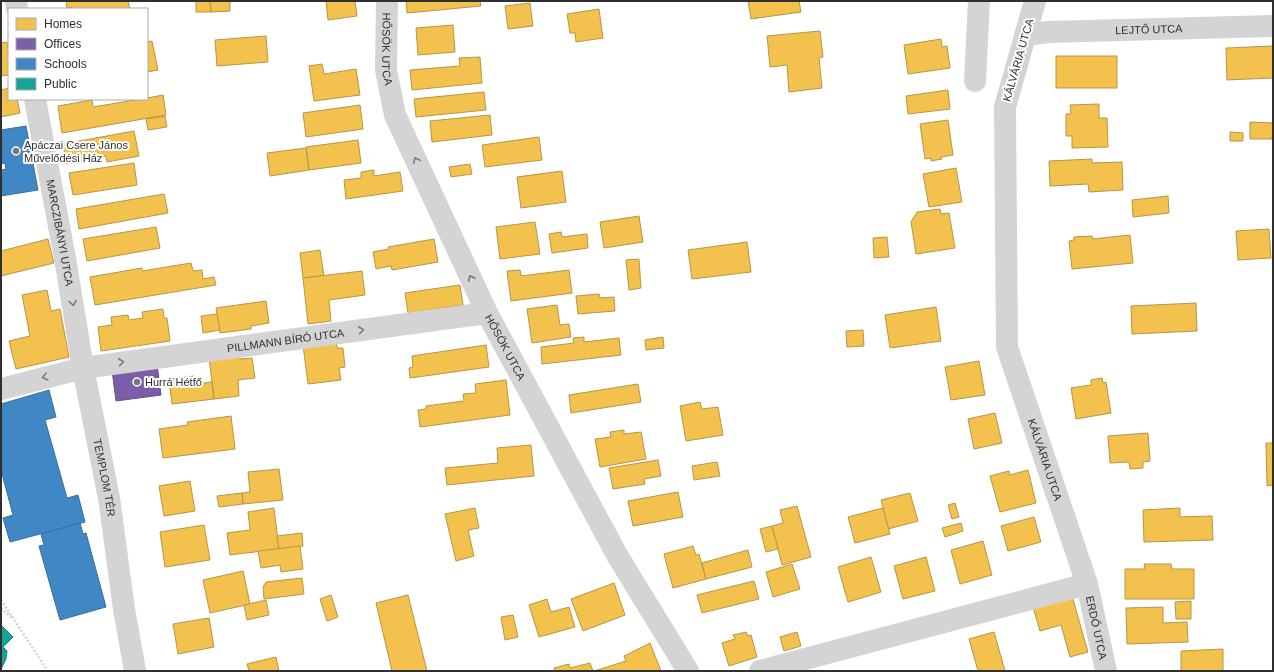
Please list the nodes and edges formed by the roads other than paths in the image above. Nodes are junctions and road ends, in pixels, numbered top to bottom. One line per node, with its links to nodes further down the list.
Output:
1 (387, 1): 8 (street, HŐSÖK UTCA, one-way to 1)
2 (979, 1): 6 (street)
3 (1035, 1): 5 (street, KÁLVÁRIA UTCA)
4 (1273, 26): 5 (street, LEJTŐ UTCA)
5 (1026, 35): 11 (street, KÁLVÁRIA UTCA)
6 (975, 81)
7 (35, 100): 9 (street, MARCZIBÁNYI UTCA, one-way to 9)
8 (487, 313): 9 (street, PILLMANN BÍRÓ UTCA, one-way to 8); 13 (street, HŐSÖK UTCA)
9 (83, 368): 10 (street, one-way to 10); 12 (street, TEMPLOM TÉR)
10 (1, 388)
11 (1087, 584): 14 (street); 15 (street, ERDŐ UTCA)
12 (135, 671)
13 (688, 671)
14 (760, 671)
15 (1106, 671)

